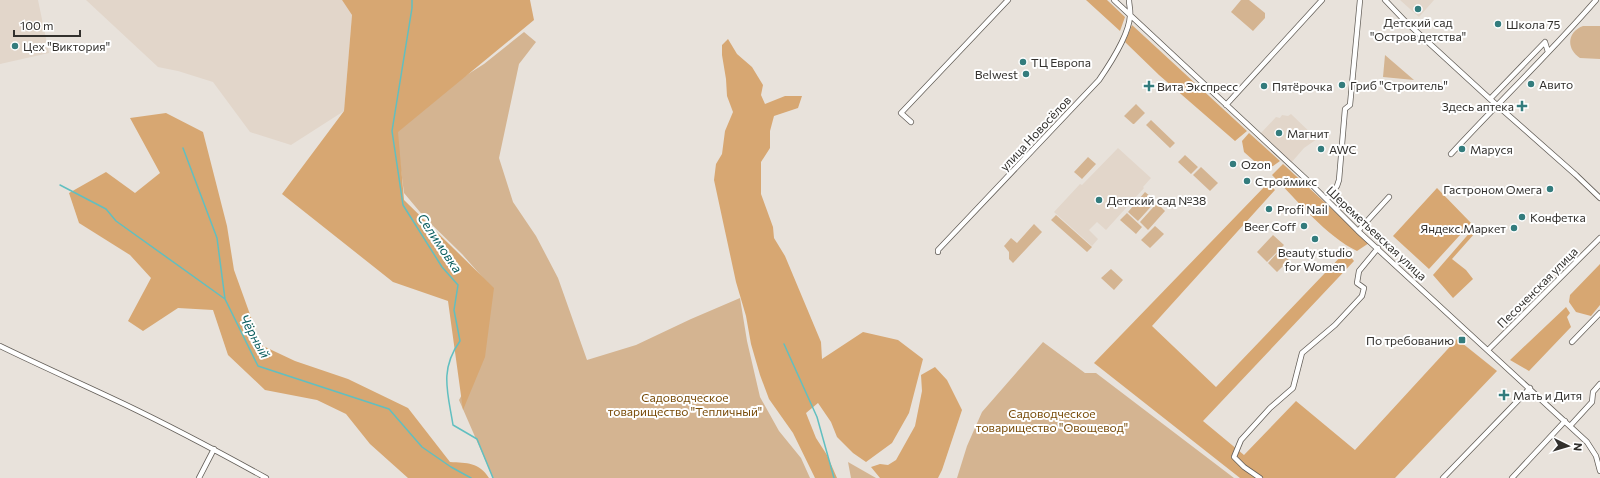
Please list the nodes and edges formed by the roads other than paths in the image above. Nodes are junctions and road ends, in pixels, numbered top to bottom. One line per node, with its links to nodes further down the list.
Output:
1 (1008, 0): 13 (street)
2 (1114, 0): 8 (street, Шереметьевская улица)
3 (1129, 0): 8 (street)
4 (1322, 0): 11 (street)
5 (1360, 0): 17 (street)
6 (1385, 0): 10 (street)
7 (1596, 0): 9 (street)
8 (1130, 16): 11 (street, Шереметьевская улица); 21 (street, улица Новосёлов)
9 (1548, 52): 10 (street); 12 (street)
10 (1490, 99): 12 (street)
11 (1226, 105): 17 (street, Шереметьевская улица)
12 (1496, 105): 14 (street); 16 (street)
13 (911, 122)
14 (1452, 154)
15 (1389, 197): 18 (street)
16 (1600, 198)
17 (1327, 199): 18 (street, Шереметьевская улица)
18 (1358, 231): 20 (street, Шереметьевская улица)
19 (1599, 241): 25 (street, Песоченская улица)
20 (1378, 248): 25 (street, Шереметьевская улица); 35 (street)
21 (938, 252)
22 (1600, 313): 23 (street)
23 (1572, 342)
24 (0, 346): 30 (street)
25 (1488, 350): 27 (street, Шереметьевская улица)
26 (1600, 384): 29 (street)
27 (1530, 388): 28 (street, Шереметьевская улица); 36 (street)
28 (1565, 421): 29 (street, Шереметьевская улица); 37 (street)
29 (1570, 426): 31 (street, Шереметьевская улица)
30 (214, 449): 33 (street); 34 (street)
31 (1598, 455): 32 (street, Шереметьевская улица)
32 (1600, 471)
33 (199, 478)
34 (266, 478)
35 (1260, 478)
36 (1443, 478)
37 (1512, 478)

